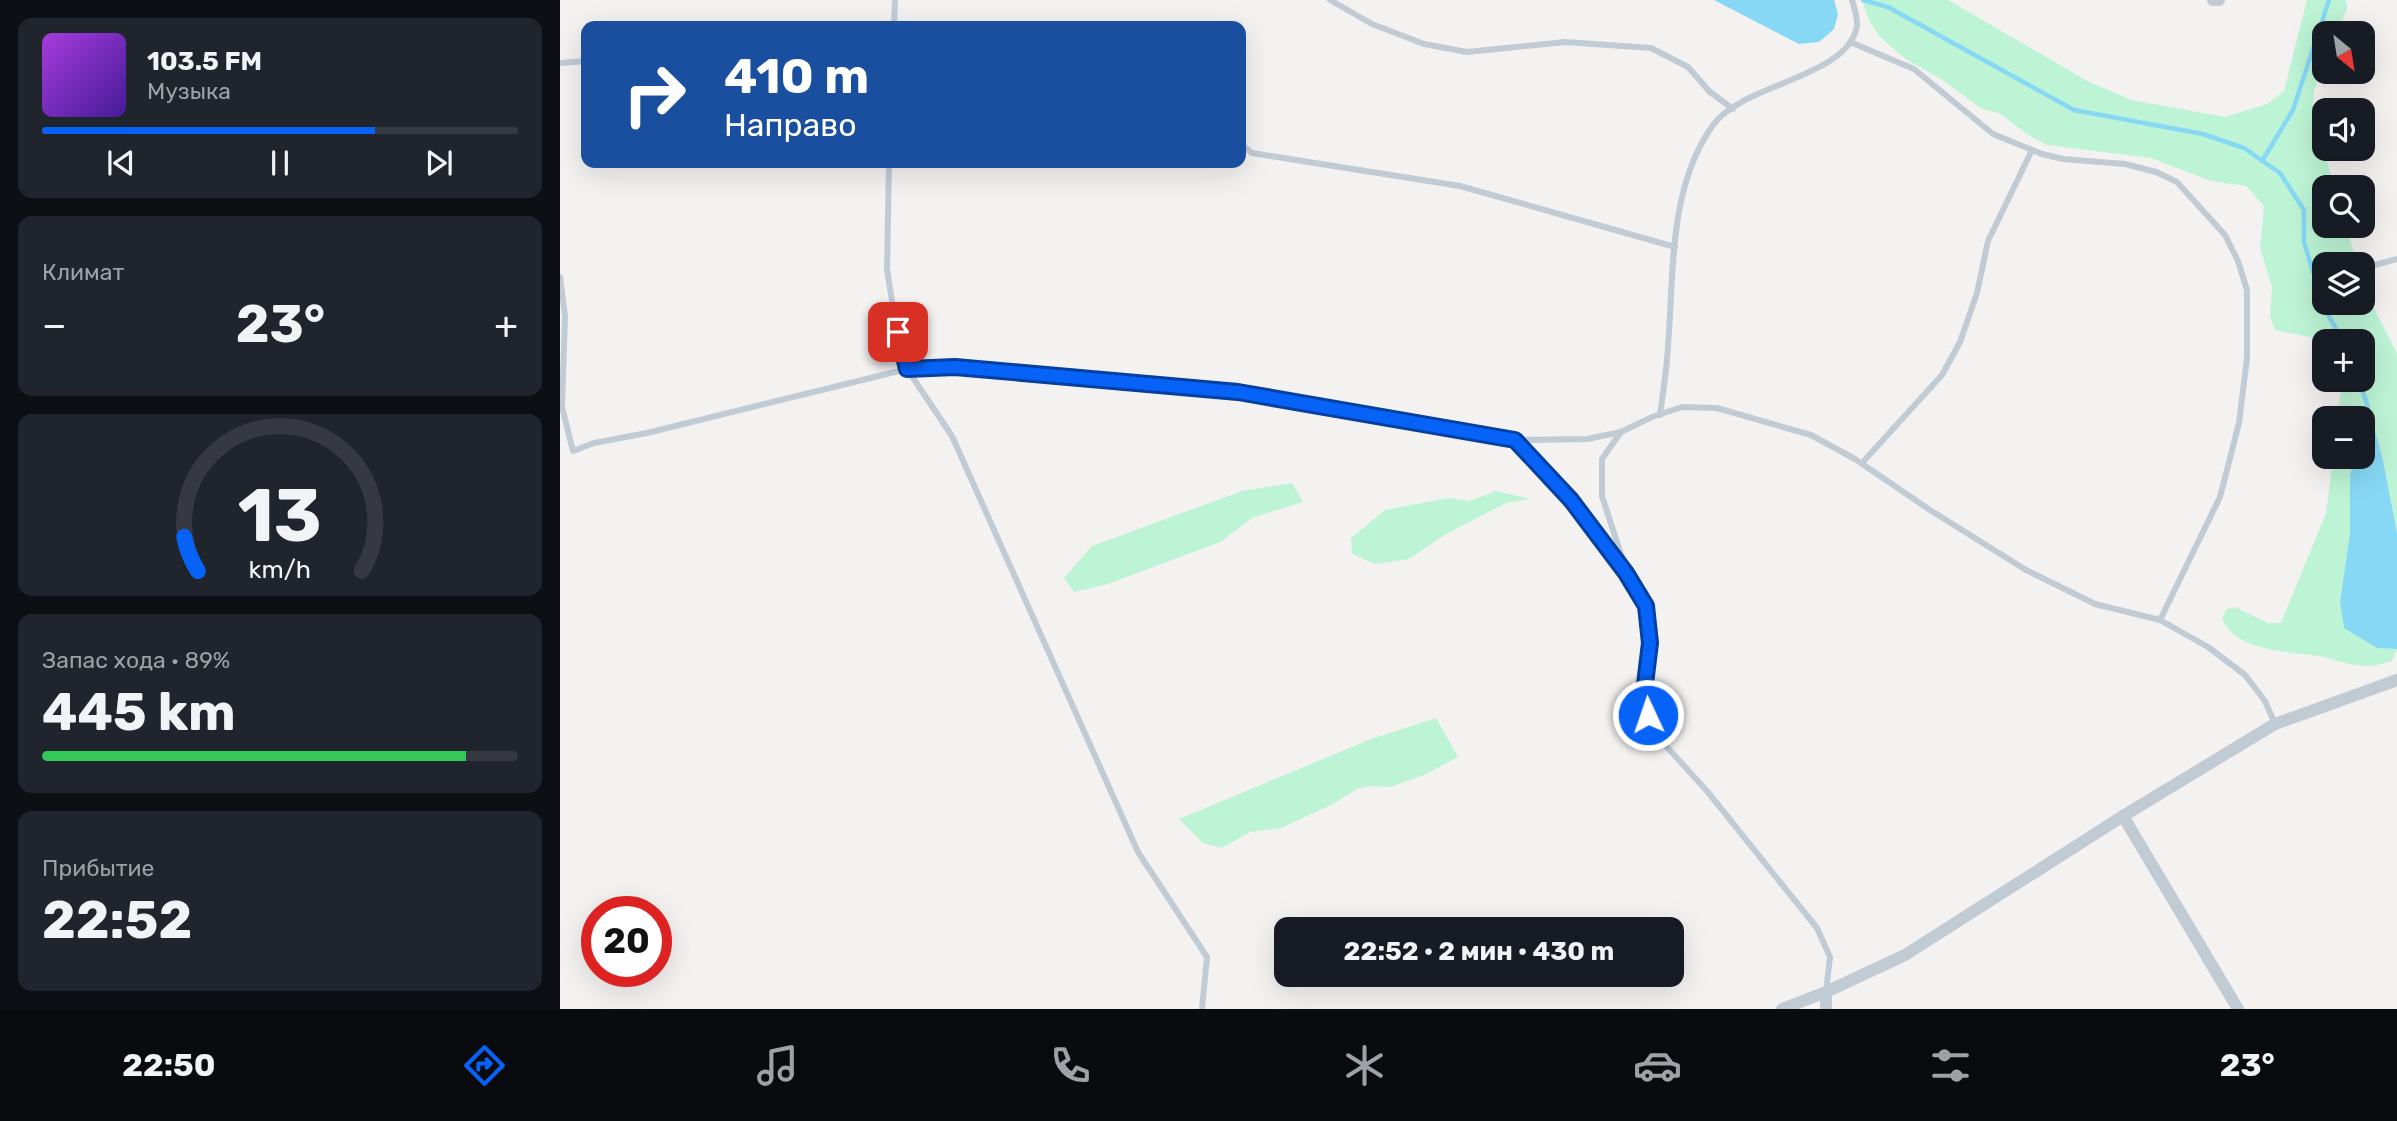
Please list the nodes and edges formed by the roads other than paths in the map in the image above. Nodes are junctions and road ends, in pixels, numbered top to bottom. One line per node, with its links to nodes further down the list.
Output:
1 (895, 0): 6 (lane)
2 (1330, 0): 10 (lane)
3 (1852, 0): 7 (lane)
4 (2213, 0): 5 (street)
5 (2219, 0)
6 (894, 21)
7 (1850, 42): 10 (lane); 12 (lane)
8 (581, 61): 9 (lane)
9 (560, 63)
10 (1733, 108): 14 (lane)
11 (1246, 148): 14 (lane)
12 (2032, 150): 22 (lane); 24 (lane)
13 (889, 168): 18 (lane)
14 (1675, 247): 19 (lane)
15 (2397, 259): 16 (lane)
16 (2375, 265)
17 (560, 277): 18 (lane)
18 (907, 369): 21 (lane); 29 (lane)
19 (1660, 415): 20 (lane); 22 (lane)
20 (1621, 432): 21 (lane); 23 (lane)
21 (1515, 440): 23 (lane)
22 (1862, 463): 24 (lane)
23 (1626, 573): 28 (lane)
24 (2160, 620): 26 (lane)
25 (2397, 680): 26 (street)
26 (2275, 724): 27 (street)
27 (2123, 816): 28 (street); 32 (street)
28 (1826, 992): 30 (street); 31 (street)
29 (1202, 1009)
30 (1782, 1009)
31 (1826, 1009)
32 (2238, 1009)

